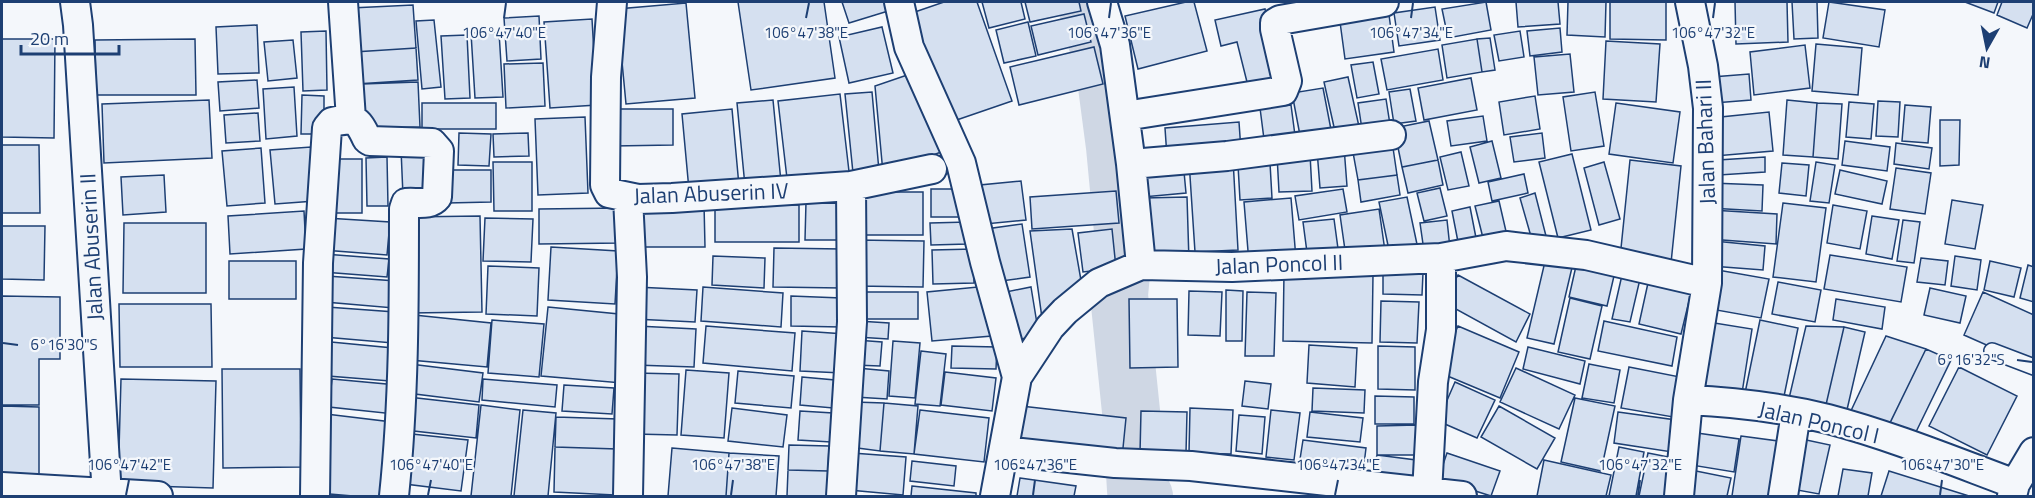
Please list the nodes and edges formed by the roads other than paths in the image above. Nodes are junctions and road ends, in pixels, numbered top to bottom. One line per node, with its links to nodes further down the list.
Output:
1 (75, 2): 28 (street, Jalan Abuserin II)
2 (343, 2): 9 (street)
3 (612, 2): 14 (street, Jalan Abuserin IV)
4 (899, 2): 20 (street)
5 (1102, 2): 8 (street)
6 (1384, 2): 8 (street)
7 (1690, 2): 17 (street, Jalan Bahari II)
8 (1125, 116): 11 (street)
9 (351, 119): 30 (street); 31 (street)
10 (1391, 135): 11 (street)
11 (1131, 164): 16 (street)
12 (932, 169): 13 (street, Jalan Abuserin IV)
13 (851, 186): 14 (street, Jalan Abuserin IV); 33 (street)
14 (628, 198): 32 (street)
15 (1441, 258): 16 (street, Jalan Poncol II); 17 (street, Jalan Poncol II); 27 (street)
16 (1128, 269): 20 (street)
17 (1707, 283): 21 (street, Jalan Bahari II)
18 (1992, 351): 19 (lane)
19 (2034, 367)
20 (1017, 376): 23 (street)
21 (1688, 400): 22 (street, Jalan Poncol I); 36 (street, Jalan Bahari II)
22 (1796, 413): 26 (street, Jalan Poncol I); 37 (street)
23 (1004, 451): 27 (street); 34 (street)
24 (2034, 452): 26 (street)
25 (2, 487): 28 (street)
26 (2013, 490)
27 (1427, 493): 35 (street)
28 (107, 495): 29 (street)
29 (158, 496)
30 (315, 496)
31 (394, 496)
32 (628, 496)
33 (841, 496)
34 (995, 496)
35 (1462, 496)
36 (1679, 496)
37 (1783, 496)

